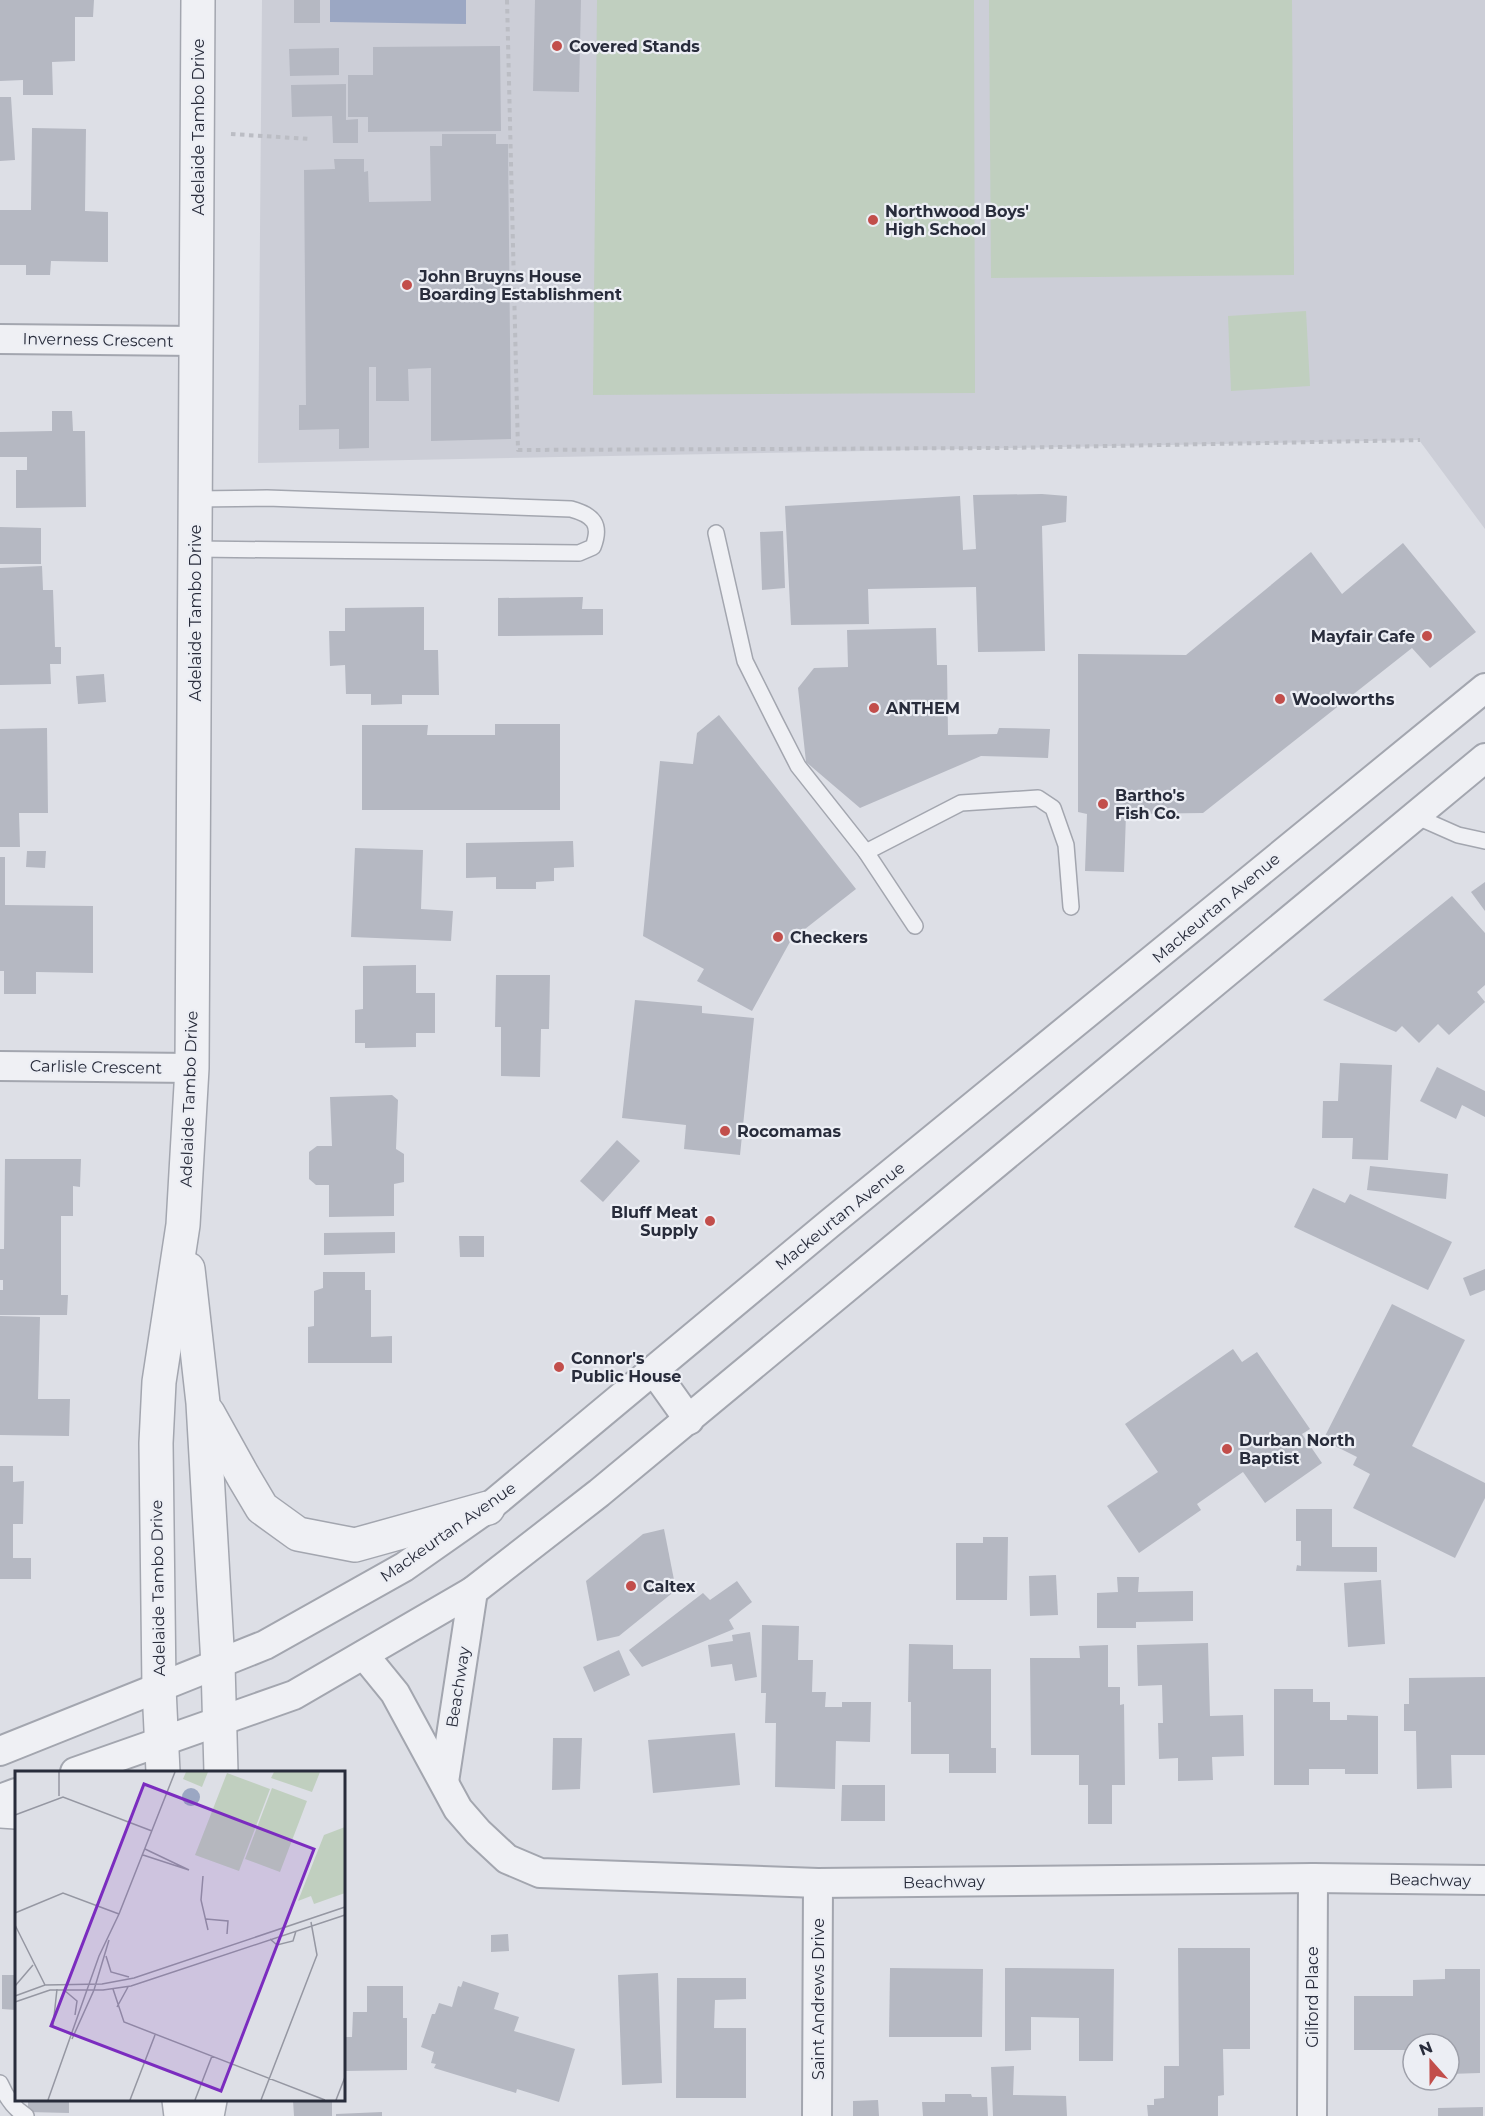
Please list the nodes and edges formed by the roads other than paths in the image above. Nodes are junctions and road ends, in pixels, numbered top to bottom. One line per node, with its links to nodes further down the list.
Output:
1 (198, 0): 3 (street, Adelaide Tambo Drive)
2 (0, 339): 3 (street, Inverness Crescent)
3 (196, 341): 4 (street, Adelaide Tambo Drive)
4 (196, 499): 6 (street, Adelaide Tambo Drive); 6 (lane)
5 (716, 533): 11 (lane)
6 (196, 549): 15 (street, Adelaide Tambo Drive)
7 (1485, 688): 17 (street, Mackeurtan Avenue)
8 (1485, 758): 9 (street)
9 (1415, 816): 10 (lane); 19 (street)
10 (1485, 841)
11 (866, 852): 12 (lane); 13 (lane)
12 (1071, 907)
13 (915, 926)
14 (0, 1066): 15 (street, Carlisle Crescent)
15 (192, 1068): 16 (street, Adelaide Tambo Drive)
16 (183, 1225): 18 (street, Adelaide Tambo Drive); 24 (street, Adelaide Tambo Drive)
17 (654, 1371): 19 (street); 20 (street, Mackeurtan Avenue)
18 (203, 1403): 20 (street); 23 (street, Adelaide Tambo Drive)
19 (689, 1420): 21 (street)
20 (488, 1508): 23 (street, Mackeurtan Avenue)
21 (472, 1592): 22 (street); 30 (street, Beachway)
22 (364, 1655): 25 (street); 30 (street, Beachway)
23 (218, 1665): 24 (street, Mackeurtan Avenue); 25 (street, Adelaide Tambo Drive)
24 (159, 1688): 26 (street); 27 (street, Adelaide Tambo Drive)
25 (221, 1721): 27 (street); 29 (street, Adelaide Tambo Drive)
26 (0, 1751)
27 (162, 1757): 28 (street)
28 (86, 1771)
29 (221, 1771)
30 (444, 1782): 37 (street, Beachway)
31 (15, 1793): 32 (street)
32 (0, 1799)
33 (0, 1811): 34 (street)
34 (15, 1812)
35 (1313, 1878): 36 (street, Beachway); 37 (street, Beachway); 45 (street, Gilford Place)
36 (1485, 1880)
37 (818, 1883): 44 (street, Saint Andrews Drive)
38 (0, 2083): 41 (lane)
39 (179, 2101): 42 (street)
40 (210, 2101): 43 (street)
41 (26, 2116)
42 (181, 2116)
43 (207, 2116)
44 (817, 2116)
45 (1312, 2116)

